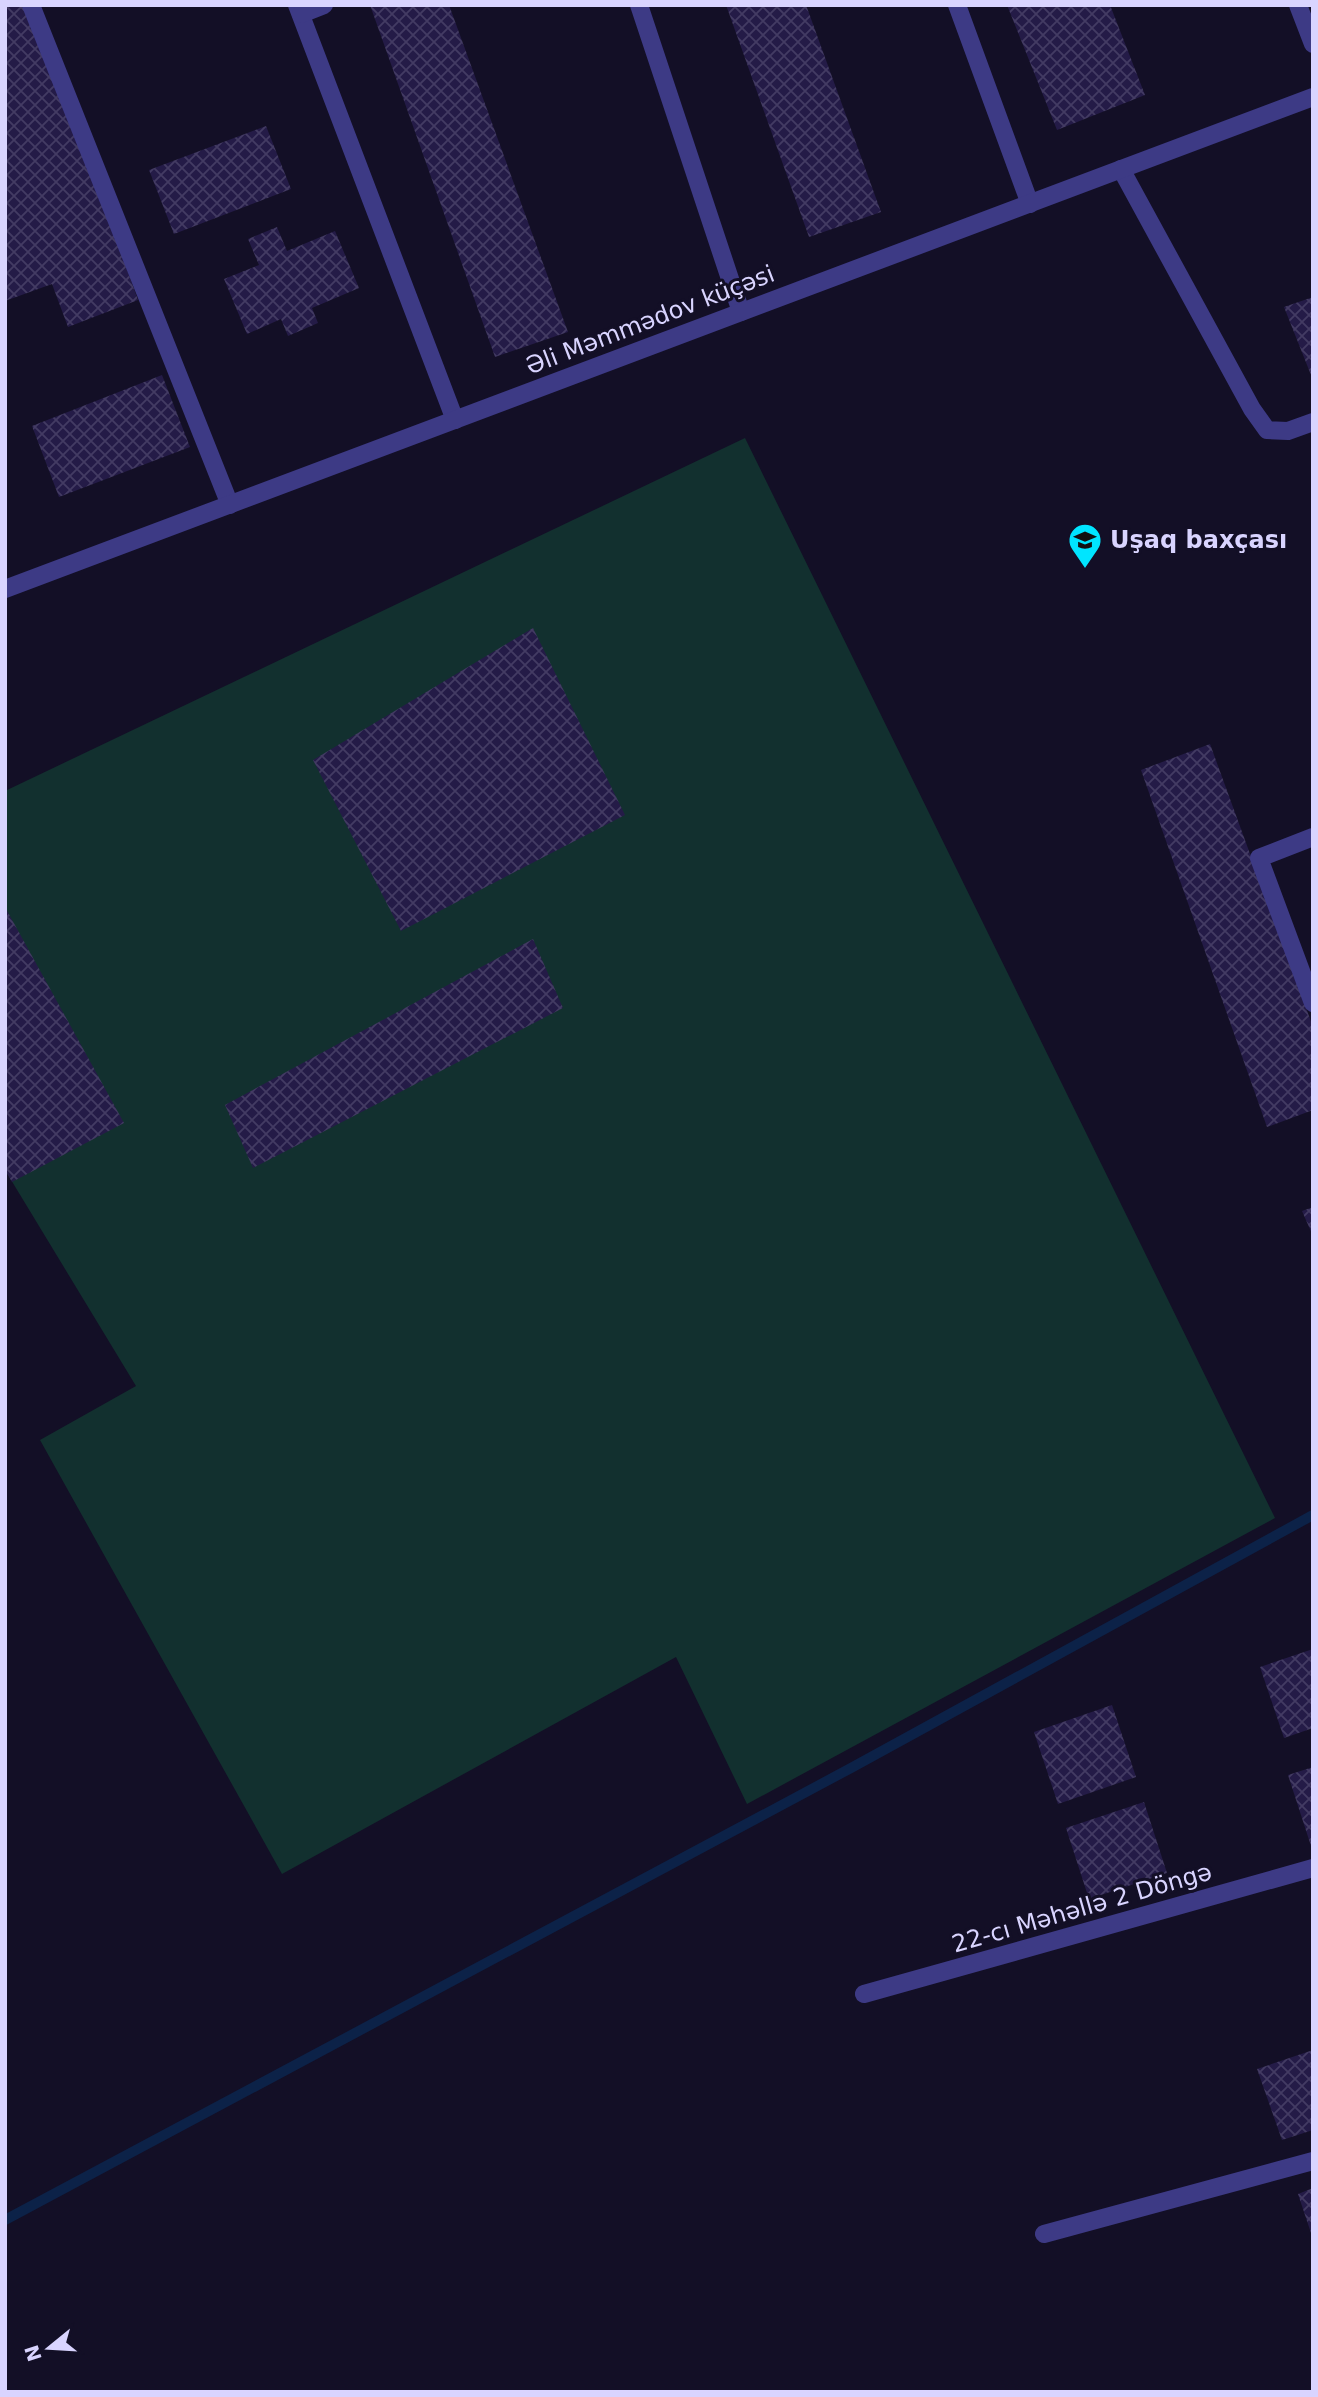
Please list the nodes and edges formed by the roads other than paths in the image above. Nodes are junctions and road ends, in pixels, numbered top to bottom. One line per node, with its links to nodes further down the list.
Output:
1 (31, 5): 14 (street)
2 (324, 5): 6 (street)
3 (639, 5): 11 (street)
4 (957, 5): 10 (street)
5 (1298, 5): 7 (street)
6 (299, 10): 12 (street)
7 (1313, 44)
8 (1313, 97): 9 (street, Əli Məmmədov küçəsi)
9 (1121, 169): 10 (street, Əli Məmmədov küçəsi); 13 (street)
10 (1030, 204): 11 (street, Əli Məmmədov küçəsi)
11 (741, 312): 12 (street, Əli Məmmədov küçəsi)
12 (455, 420): 14 (street, Əli Məmmədov küçəsi)
13 (1313, 422)
14 (230, 505): 15 (street, Əli Məmmədov küçəsi)
15 (5, 589)
16 (1313, 837): 17 (street)
17 (1313, 1003)
18 (1313, 1868): 19 (street, 22-cı Məhəllə 2 Döngə)
19 (864, 1994)
20 (1313, 2161): 21 (street)
21 (1044, 2234)

